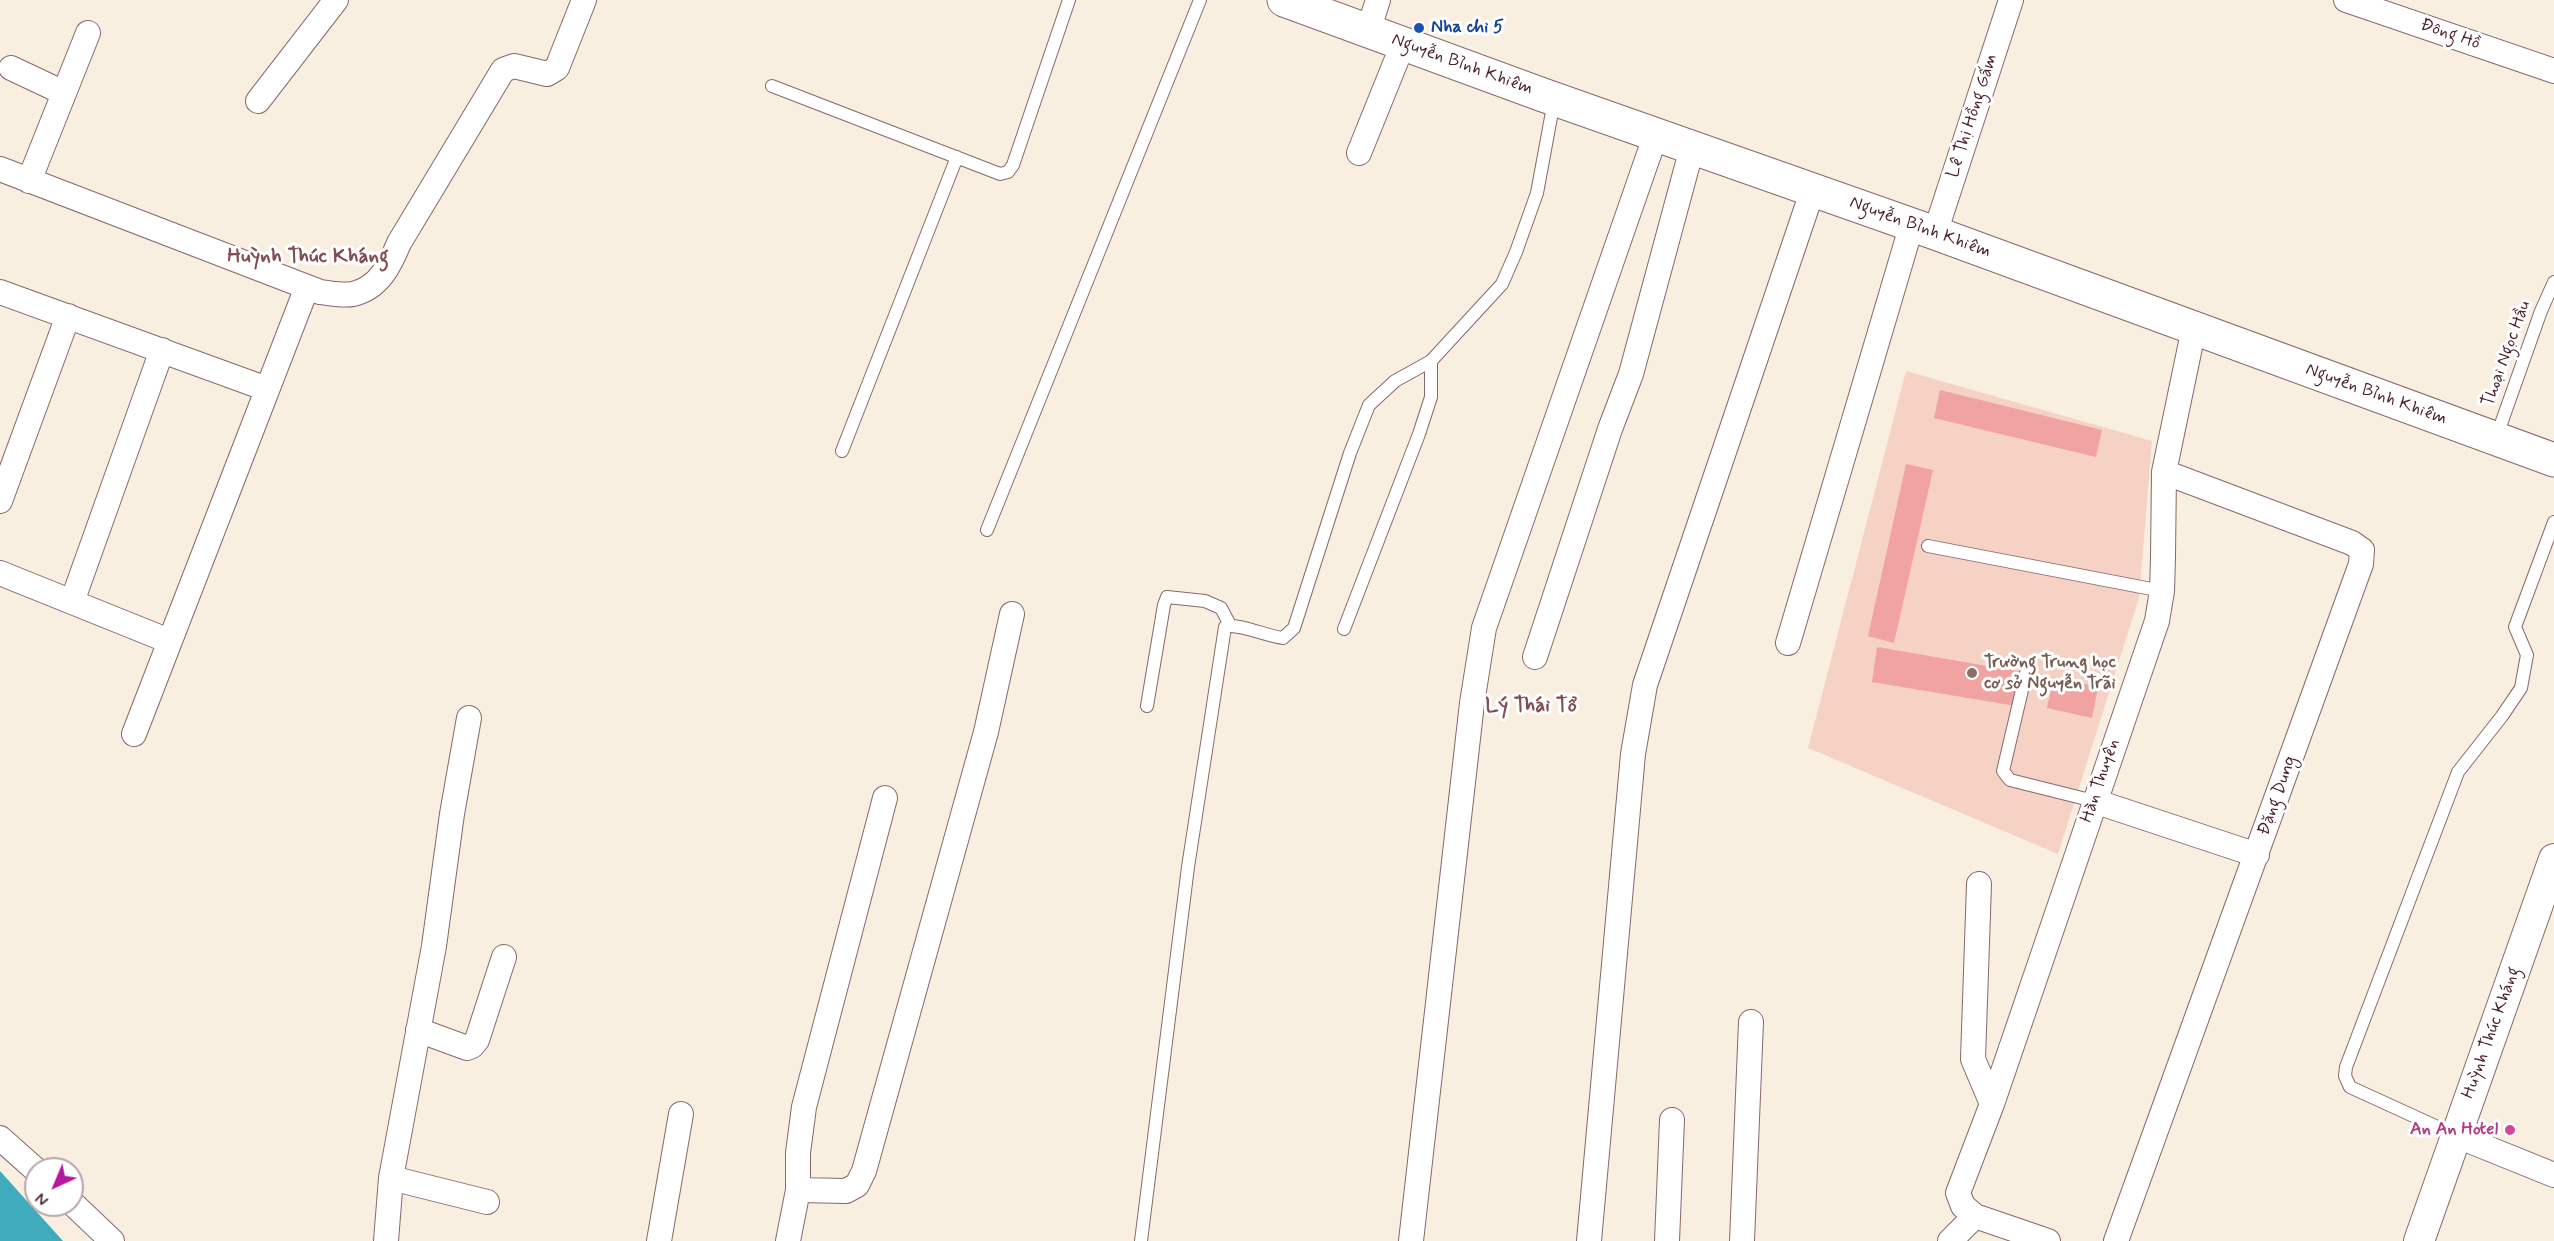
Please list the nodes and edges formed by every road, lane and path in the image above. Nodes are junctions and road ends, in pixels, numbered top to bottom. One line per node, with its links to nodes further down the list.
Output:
1 (336, 0): 17 (street)
2 (584, 0): 27 (street)
3 (1069, 0): 21 (lane)
4 (1200, 0): 40 (lane)
5 (1284, 0): 9 (main road, Nguyễn Bỉnh Khiêm)
6 (1378, 0): 9 (street)
7 (2012, 0): 25 (street, Lê Thị Hồng Gấm)
8 (2346, 0): 13 (street, Đông Hồ)
9 (1368, 31): 11 (main road, Nguyễn Bỉnh Khiêm)
10 (88, 33): 15 (street)
11 (1403, 44): 16 (main road, Nguyễn Bỉnh Khiêm); 20 (street)
12 (11, 68): 15 (street)
13 (2554, 70)
14 (772, 86): 21 (lane)
15 (64, 93): 23 (street)
16 (1554, 99): 18 (main road, Nguyễn Bỉnh Khiêm); 32 (lane)
17 (258, 101)
18 (1656, 134): 19 (main road, Nguyễn Bỉnh Khiêm); 80 (street)
19 (1692, 148): 24 (main road, Nguyễn Bỉnh Khiêm); 50 (street)
20 (1359, 153)
21 (957, 157): 35 (lane)
22 (0, 169): 23 (street)
23 (29, 181): 27 (street)
24 (1813, 189): 25 (main road, Nguyễn Bỉnh Khiêm); 81 (street)
25 (1924, 228): 30 (main road, Nguyễn Bỉnh Khiêm); 49 (street, Lê Thị Hồng Gấm)
26 (2554, 282): 34 (lane, Thoại Ngọc Hầu)
27 (307, 287): 33 (street)
28 (0, 292): 29 (street)
29 (68, 316): 31 (street); 38 (street)
30 (2194, 328): 34 (main road, Nguyễn Bỉnh Khiêm); 37 (street, Hàn Thuyên)
31 (162, 350): 33 (street); 44 (street)
32 (1431, 361): 46 (lane); 47 (lane)
33 (267, 389): 48 (street)
34 (2496, 438): 36 (main road, Nguyễn Bỉnh Khiêm)
35 (842, 451)
36 (2554, 460)
37 (2164, 472): 43 (street, Hàn Thuyên); 57 (street, Đặng Dung)
38 (0, 501)
39 (2554, 522): 66 (lane)
40 (987, 530)
41 (1928, 546): 43 (lane)
42 (0, 573): 44 (street)
43 (2162, 591): 56 (street, Hàn Thuyên)
44 (72, 602): 48 (street)
45 (1012, 614): 71 (street)
46 (1230, 625): 52 (lane); 79 (lane)
47 (1344, 629)
48 (169, 641): 54 (street)
49 (1788, 643)
50 (1535, 657)
51 (2026, 673): 56 (lane)
52 (1147, 706)
53 (469, 718): 62 (street)
54 (134, 734)
55 (885, 798): 71 (street)
56 (2094, 801): 57 (street); 63 (street, Hàn Thuyên)
57 (2257, 855): 86 (street, Đặng Dung)
58 (2554, 859): 66 (street, Huỳnh Thúc Kháng)
59 (1979, 884): 63 (street)
60 (504, 957): 62 (street)
61 (1751, 1022): 83 (street)
62 (418, 1030): 70 (street)
63 (1992, 1104): 74 (street, Hàn Thuyên)
64 (681, 1114): 77 (street)
65 (1672, 1120): 82 (street)
66 (2455, 1135): 69 (street); 87 (street, Huỳnh Thúc Kháng)
67 (0, 1138): 68 (street)
68 (24, 1159)
69 (2554, 1175)
70 (392, 1178): 72 (street); 76 (street)
71 (798, 1190): 78 (street)
72 (487, 1202)
73 (84, 1214): 75 (street)
74 (1976, 1216): 84 (street); 85 (street)
75 (112, 1241)
76 (386, 1241)
77 (659, 1241)
78 (788, 1241)
79 (1141, 1241)
80 (1411, 1241)
81 (1589, 1241)
82 (1667, 1241)
83 (1742, 1241)
84 (1950, 1241)
85 (2048, 1241)
86 (2116, 1241)
87 (2419, 1241)

